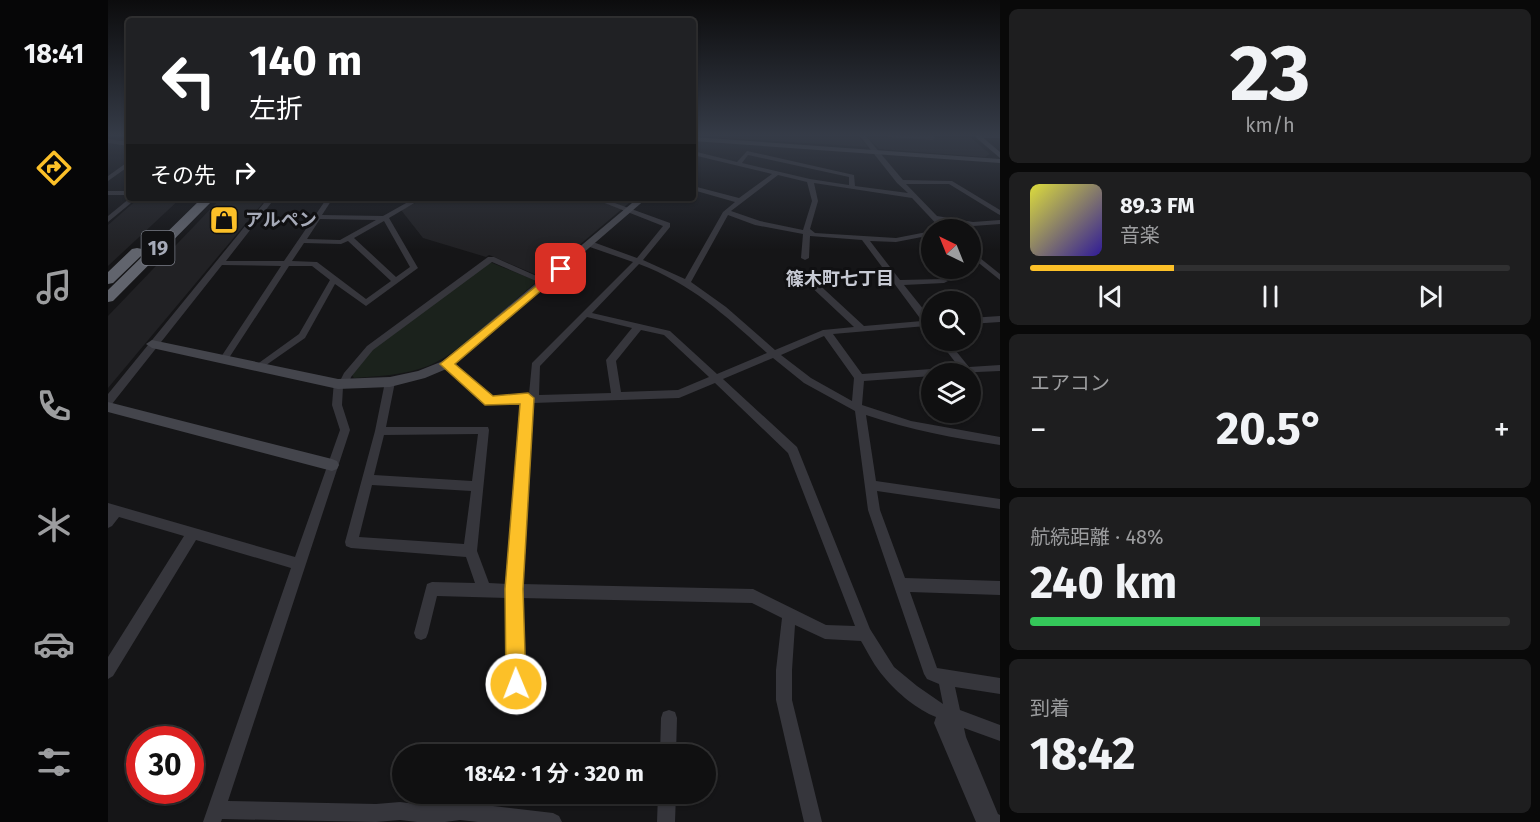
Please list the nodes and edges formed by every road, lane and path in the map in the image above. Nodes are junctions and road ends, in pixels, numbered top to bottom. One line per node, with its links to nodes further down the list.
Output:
1 (776, 173): 20 (street)
2 (783, 173): 5 (street)
3 (840, 173): 7 (street)
4 (892, 173): 6 (street)
5 (810, 181): 7 (street); 29 (street)
6 (899, 182): 11 (street); 23 (street)
7 (852, 188): 11 (street)
8 (696, 189): 20 (street)
9 (108, 193): 10 (street)
10 (126, 193)
11 (913, 196): 26 (street)
12 (130, 201): 27 (street)
13 (191, 201): 43 (highway, 19)
14 (206, 201): 49 (highway, 19)
15 (270, 201): 38 (street)
16 (328, 201): 24 (street)
17 (414, 201): 25 (street)
18 (602, 201): 21 (street)
19 (640, 201): 21 (street)
20 (741, 201): 22 (street)
21 (627, 212): 34 (street); 36 (street)
22 (726, 212): 29 (street); 47 (street)
23 (1000, 213)
24 (318, 217): 25 (street); 33 (street)
25 (383, 218): 31 (street); 44 (street)
26 (935, 218): 28 (street)
27 (108, 220)
28 (1000, 222)
29 (809, 235): 32 (street); 35 (street)
30 (921, 235): 32 (street)
31 (349, 238): 33 (street); 44 (street)
32 (866, 240): 48 (street)
33 (302, 241): 39 (street)
34 (590, 244): 36 (street); 46 (street)
35 (805, 258)
36 (638, 261): 47 (street); 51 (street)
37 (981, 262): 40 (street)
38 (219, 263): 39 (street); 58 (street)
39 (287, 264): 41 (street); 61 (street)
40 (1000, 278)
41 (334, 279): 44 (street); 64 (street)
42 (809, 279): 56 (street)
43 (108, 280)
44 (396, 281)
45 (944, 281): 48 (street)
46 (546, 282): 63 (street); 71 (street)
47 (687, 283): 60 (street)
48 (897, 283): 50 (street)
49 (108, 298)
50 (921, 313)
51 (585, 314): 55 (street); 73 (street)
52 (1000, 319): 53 (street)
53 (981, 320)
54 (921, 325): 56 (street)
55 (639, 326): 69 (street); 72 (street)
56 (862, 329): 57 (street)
57 (826, 332): 60 (street); 68 (street)
58 (152, 344): 61 (street); 74 (street)
59 (951, 351): 62 (street)
60 (773, 354): 69 (street); 76 (street)
61 (224, 359): 64 (street)
62 (961, 363)
63 (447, 364): 70 (street); 73 (street)
64 (259, 367): 71 (street)
65 (1000, 368): 66 (street)
66 (981, 370)
67 (921, 374): 68 (street)
68 (859, 378): 76 (street)
69 (715, 379): 72 (street); 94 (street)
70 (390, 382): 71 (street); 77 (street)
71 (341, 384): 79 (street)
72 (617, 396): 73 (street)
73 (531, 398): 91 (street)
74 (108, 401)
75 (108, 407): 79 (street)
76 (859, 409): 78 (street); 81 (street)
77 (380, 431): 80 (street); 82 (street)
78 (1000, 441)
79 (332, 465): 87 (street)
80 (366, 480): 82 (street); 86 (street)
81 (870, 485): 83 (street); 88 (street)
82 (477, 486): 86 (street)
83 (1000, 504)
84 (111, 514): 85 (street)
85 (192, 534): 87 (street); 95 (street)
86 (470, 551): 90 (street)
87 (298, 564): 104 (street)
88 (900, 585): 89 (street); 96 (street)
89 (1000, 588)
90 (484, 589): 91 (street); 93 (street)
91 (514, 589): 92 (street); 98 (street)
92 (789, 614): 94 (street); 108 (street)
93 (421, 633)
94 (865, 634): 100 (street)
95 (108, 671)
96 (945, 678): 97 (street); 100 (street)
97 (1000, 686)
98 (517, 708)
99 (669, 718): 102 (street)
100 (948, 719): 101 (street); 109 (street); 110 (street)
101 (1000, 733)
102 (668, 744)
103 (667, 804): 107 (street)
104 (214, 816): 105 (street)
105 (431, 818): 106 (street)
106 (553, 822)
107 (666, 822)
108 (813, 822)
109 (985, 822)
110 (995, 822)

